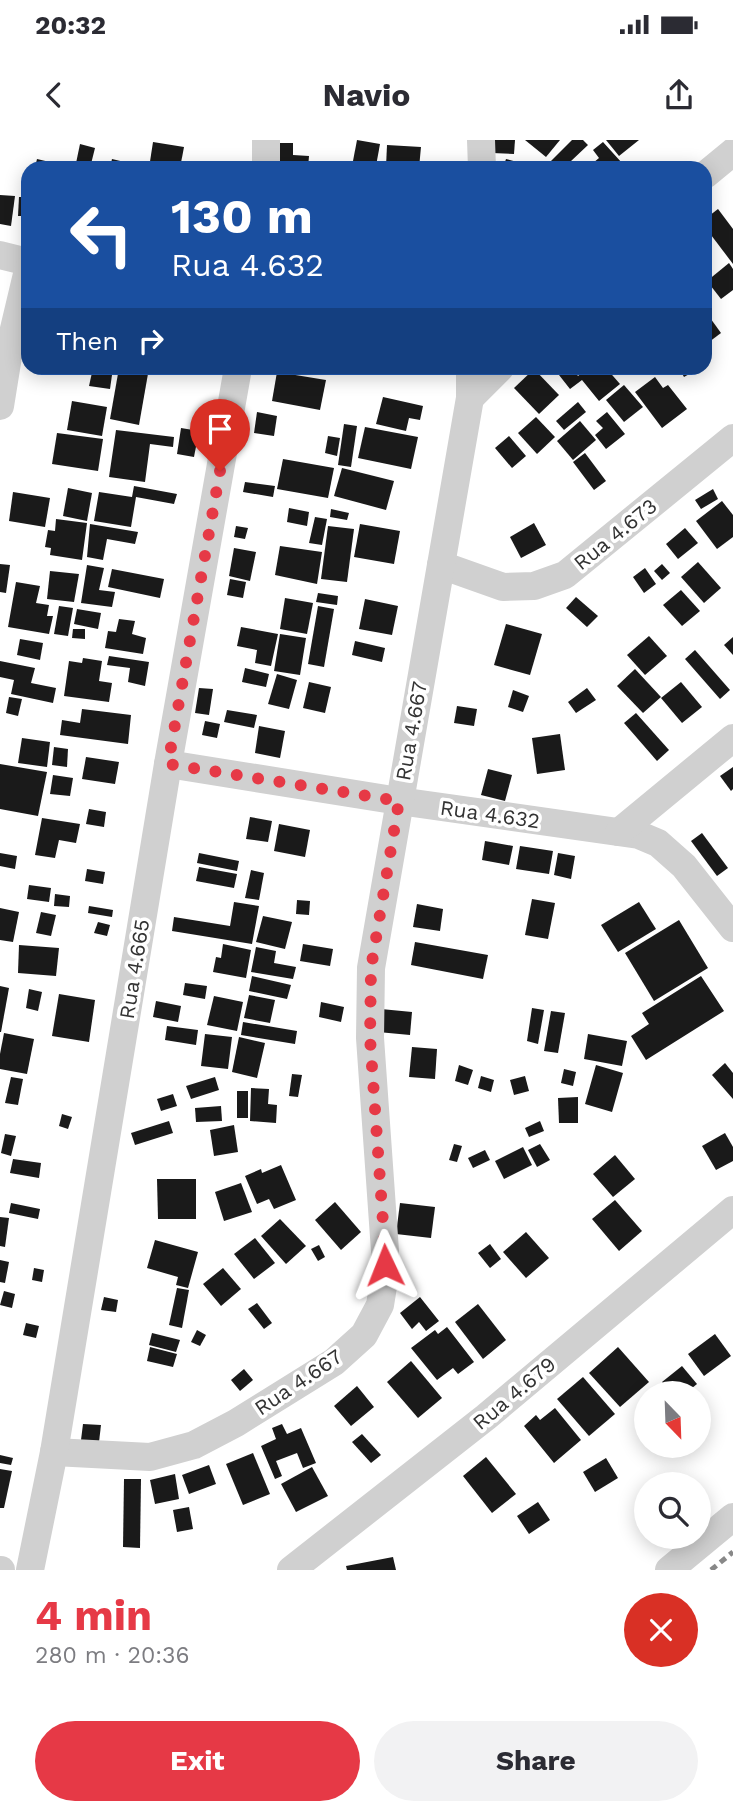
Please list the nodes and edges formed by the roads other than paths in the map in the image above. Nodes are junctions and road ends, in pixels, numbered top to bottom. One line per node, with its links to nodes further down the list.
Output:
1 (266, 140): 4 (street)
2 (481, 140): 5 (street)
3 (733, 152): 6 (street)
4 (266, 161)
5 (482, 161)
6 (712, 169)
7 (0, 255): 8 (street)
8 (21, 260)
9 (21, 299): 14 (street)
10 (238, 375): 18 (street, Rua 4.665)
11 (470, 375): 13 (street, Rua 4.667)
12 (492, 375): 13 (street)
13 (470, 398): 16 (street, Rua 4.667)
14 (0, 406)
15 (733, 438): 16 (street, Rua 4.673)
16 (441, 565): 19 (street, Rua 4.667)
17 (733, 738): 20 (street)
18 (168, 764): 19 (street, Rua 4.632); 23 (street, Rua 4.665)
19 (399, 801): 20 (street, Rua 4.632); 23 (street, Rua 4.667)
20 (619, 832): 21 (street, Rua 4.632)
21 (733, 928)
22 (733, 1210): 26 (street, Rua 4.679)
23 (54, 1452): 25 (street, Rua 4.665)
24 (733, 1517): 27 (street)
25 (30, 1570)
26 (291, 1570)
27 (669, 1570)

